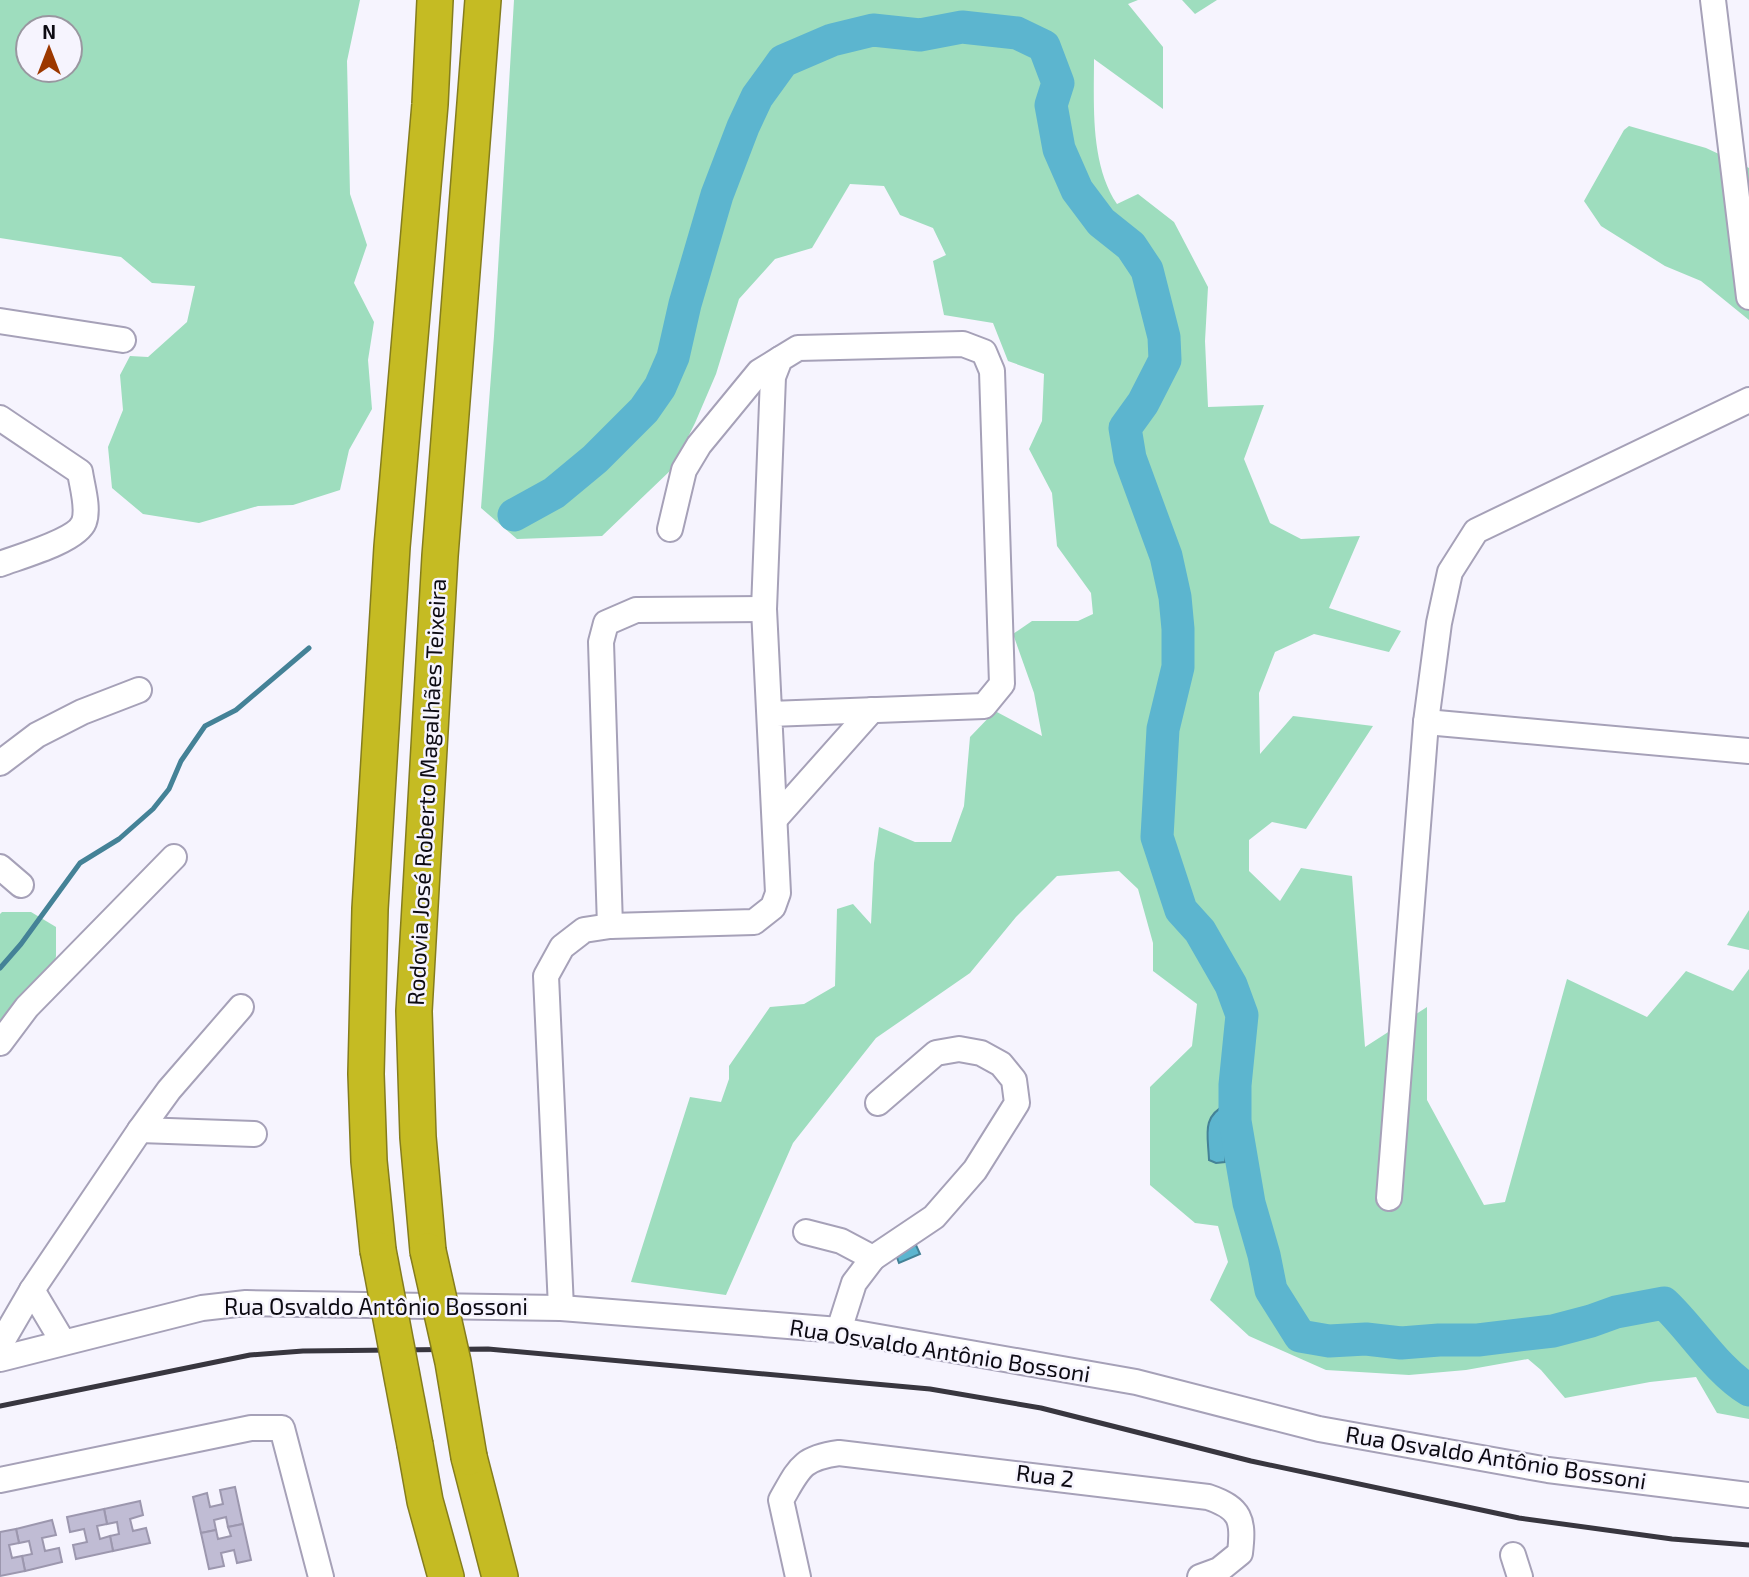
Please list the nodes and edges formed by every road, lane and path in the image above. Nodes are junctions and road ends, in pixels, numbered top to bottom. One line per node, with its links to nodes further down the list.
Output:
1 (435, 0): 41 (highway, bridge)
2 (483, 0): 42 (highway, Rodovia José Roberto Magalhães Teixeira, bridge)
3 (1713, 0): 4 (street)
4 (1749, 297)
5 (0, 321): 6 (street)
6 (123, 340)
7 (780, 359): 10 (street); 12 (street); 14 (street)
8 (1749, 400): 16 (street)
9 (0, 418): 11 (street)
10 (670, 528)
11 (0, 564)
12 (764, 609): 15 (street); 23 (street)
13 (139, 690): 18 (street)
14 (872, 710): 15 (street); 19 (street)
15 (770, 715): 19 (street)
16 (1426, 722): 17 (street); 29 (street)
17 (1749, 751)
18 (0, 763)
19 (775, 818): 23 (street)
20 (174, 857): 25 (street)
21 (0, 867): 22 (street)
22 (21, 885)
23 (610, 926): 33 (street)
24 (242, 1007): 27 (street)
25 (0, 1043)
26 (878, 1103): 31 (street)
27 (139, 1130): 28 (street); 32 (street)
28 (254, 1134)
29 (1390, 1198)
30 (806, 1232): 31 (street)
31 (873, 1258): 34 (street)
32 (32, 1290): 35 (street); 36 (street)
33 (561, 1308): 34 (street, Rua Osvaldo Antônio Bossoni); 35 (street, Rua Osvaldo Antônio Bossoni)
34 (839, 1330): 39 (street, Rua Osvaldo Antônio Bossoni)
35 (63, 1342): 37 (street, Rua Osvaldo Antônio Bossoni)
36 (0, 1345)
37 (0, 1359)
38 (0, 1480): 40 (street)
39 (1749, 1495)
40 (321, 1577)
41 (446, 1577)
42 (500, 1577)
43 (798, 1577): 44 (street, Rua 2)
44 (1200, 1577)

